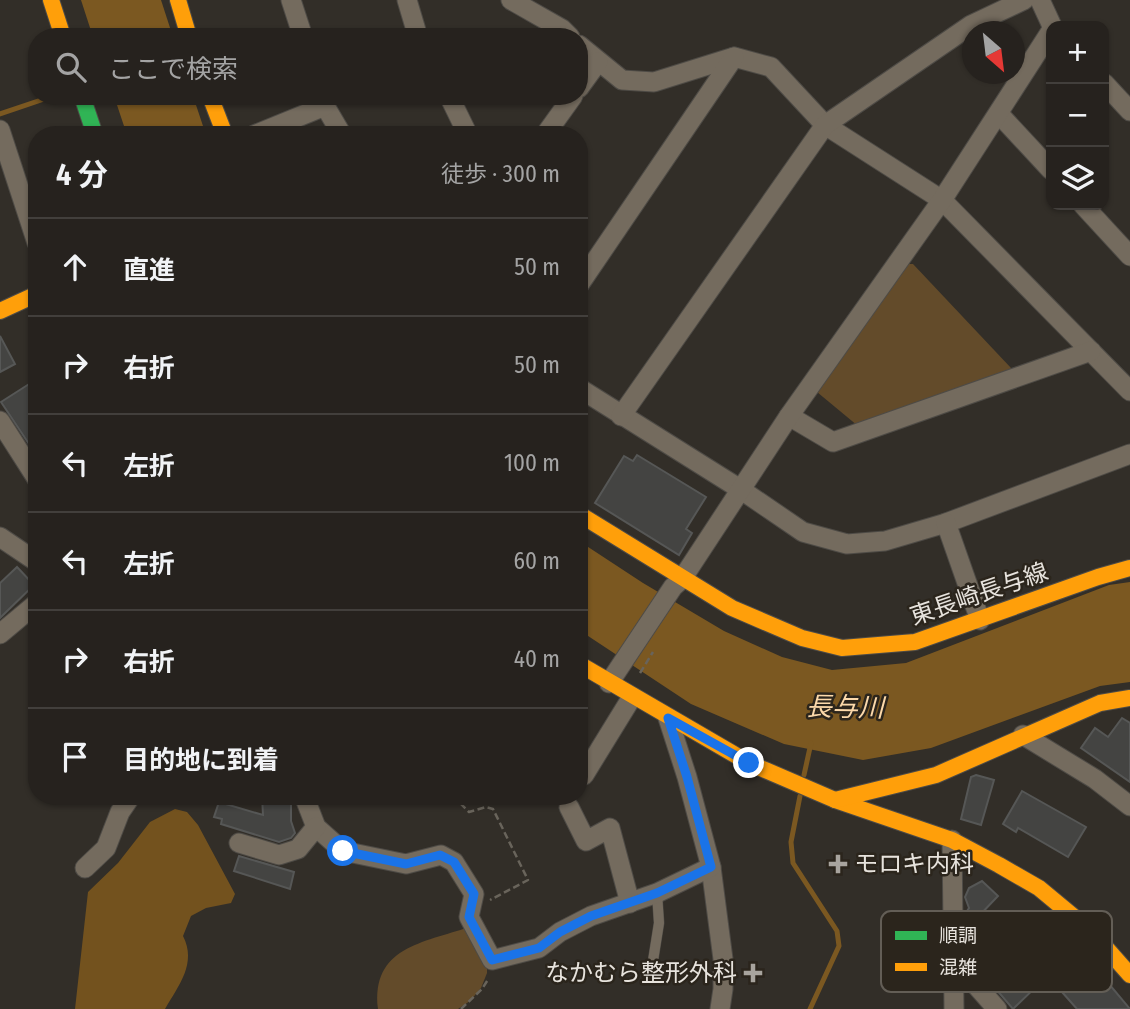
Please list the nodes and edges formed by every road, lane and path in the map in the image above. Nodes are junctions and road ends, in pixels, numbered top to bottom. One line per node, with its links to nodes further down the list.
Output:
1 (51, 0): 9 (street)
2 (178, 0): 10 (street)
3 (291, 0): 11 (street)
4 (407, 0): 12 (street)
5 (511, 0): 13 (street)
6 (1024, 0): 28 (street)
7 (1040, 0): 8 (street)
8 (1048, 21)
9 (60, 28)
10 (186, 28)
11 (300, 28)
12 (415, 28)
13 (560, 28)
14 (1046, 37): 27 (street)
15 (588, 53): 17 (street)
16 (734, 57): 17 (street); 28 (street); 41 (street)
17 (598, 62): 18 (street)
18 (588, 76)
19 (1105, 84): 26 (street)
20 (85, 105): 29 (street)
21 (213, 105): 30 (street)
22 (315, 105): 31 (street)
23 (325, 105): 32 (street)
24 (453, 105): 33 (street)
25 (567, 105): 34 (street)
26 (1130, 111)
27 (999, 114): 36 (street); 37 (street)
28 (824, 125): 37 (street); 47 (street)
29 (92, 126)
30 (222, 126)
31 (272, 126)
32 (337, 126)
33 (464, 126)
34 (551, 126)
35 (0, 130): 39 (street)
36 (1046, 165)
37 (942, 201): 44 (street); 48 (street)
38 (1088, 210): 40 (street)
39 (28, 216)
40 (1130, 256)
41 (588, 272)
42 (28, 298): 43 (street)
43 (0, 311)
44 (1091, 351): 45 (street); 48 (street)
45 (1130, 391)
46 (588, 394): 47 (street)
47 (621, 416): 52 (street)
48 (789, 416): 52 (street)
49 (0, 421): 51 (street)
50 (1130, 454): 54 (street)
51 (28, 465)
52 (740, 489): 54 (street); 58 (street)
53 (588, 520): 58 (street, 東長崎長与線)
54 (946, 523): 60 (street)
55 (4, 545): 56 (street)
56 (28, 557)
57 (1130, 568): 60 (street, 東長崎長与線)
58 (678, 583): 60 (street, 東長崎長与線); 63 (street)
59 (28, 611): 61 (street)
60 (980, 620)
61 (0, 634)
62 (588, 667): 63 (street)
63 (614, 677): 64 (street)
64 (632, 697): 66 (street); 68 (street)
65 (1130, 698): 67 (street)
66 (668, 718): 69 (street); 78 (street)
67 (1023, 734): 69 (street); 73 (street)
68 (588, 768)
69 (835, 800): 76 (street)
70 (125, 805): 79 (street)
71 (307, 805): 75 (street)
72 (462, 805): 81 (path)
73 (1130, 806)
74 (569, 807): 82 (street)
75 (316, 827): 77 (street); 81 (street)
76 (952, 840): 83 (street); 84 (street)
77 (239, 843)
78 (711, 867): 80 (street); 91 (street)
79 (85, 868)
80 (657, 893): 82 (street); 87 (lane)
81 (473, 901): 86 (street)
82 (630, 903): 86 (street)
83 (952, 911)
84 (1067, 911)
85 (1112, 955): 88 (street)
86 (492, 960): 90 (path)
87 (652, 967)
88 (1130, 975)
89 (982, 992): 92 (street)
90 (461, 1009)
91 (720, 1009)
92 (997, 1009)

